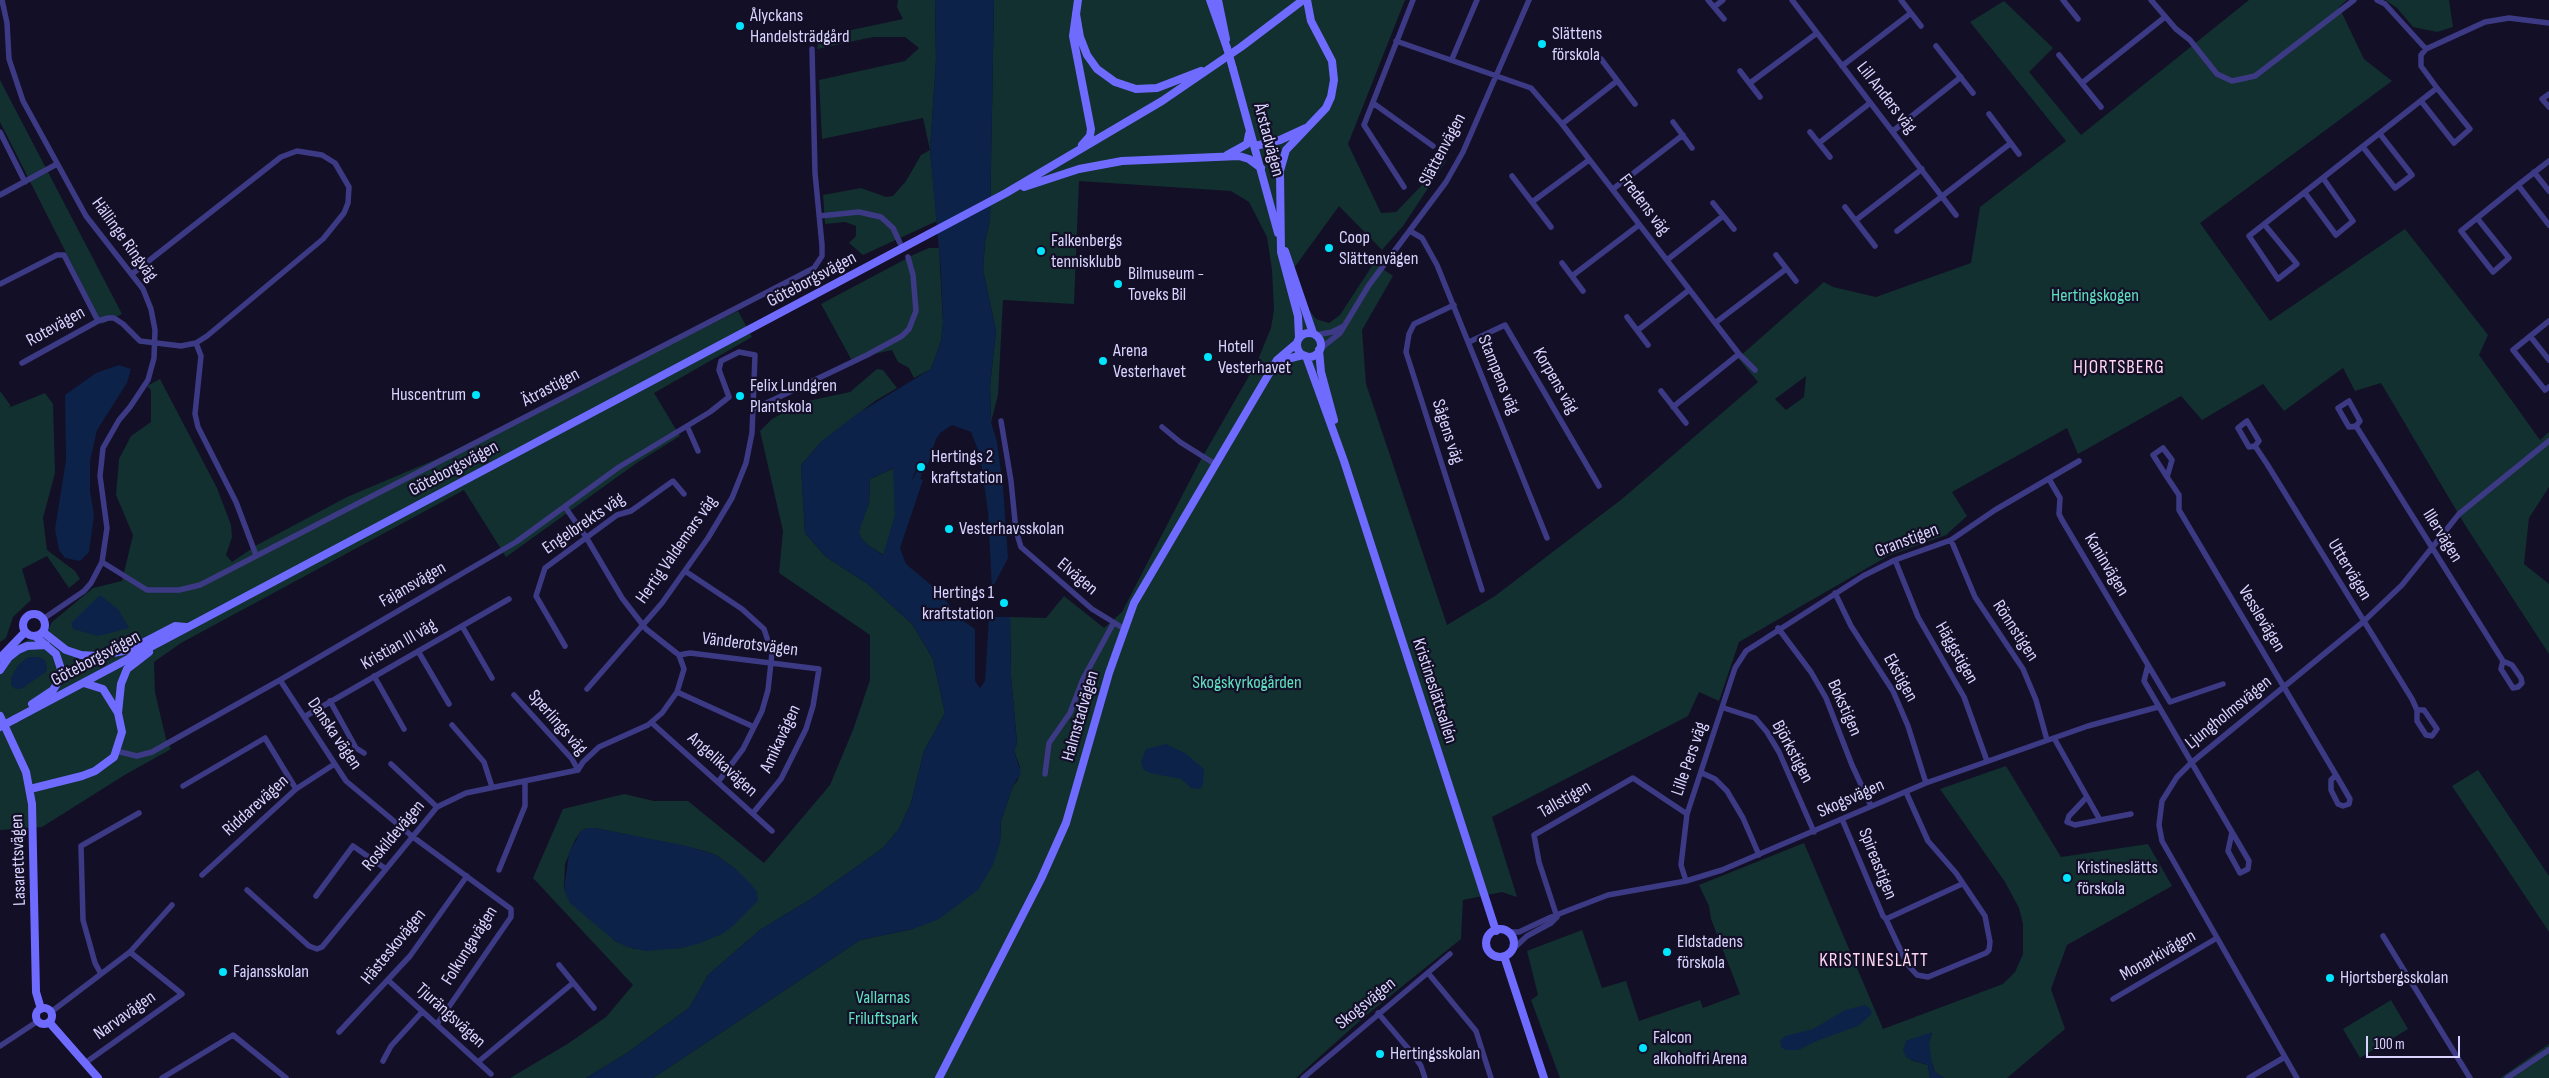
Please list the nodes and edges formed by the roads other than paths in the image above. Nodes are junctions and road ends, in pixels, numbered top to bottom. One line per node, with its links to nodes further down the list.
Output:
1 (2, 0): 19 (street, Hällinge Ringväg)
2 (1078, 0): 21 (main road)
3 (1210, 0): 30 (main road, Årstadvägen)
4 (1218, 0): 30 (main road, Årstadvägen)
5 (1303, 0): 37 (main road)
6 (1307, 0): 58 (main road)
7 (1413, 0): 28 (street)
8 (1477, 0): 34 (street)
9 (1529, 0): 39 (street, Slättenvägen)
10 (1708, 0): 18 (street)
11 (1723, 0): 18 (street)
12 (1793, 0): 27 (street, Lill Anders väg)
13 (1901, 0): 20 (street)
14 (2063, 0): 24 (street)
15 (2151, 0): 22 (street)
16 (2354, 0): 22 (street)
17 (2377, 0): 31 (street)
18 (1714, 7): 23 (street)
19 (2, 12): 76 (street, Hällinge Ringväg)
20 (1911, 13): 26 (street); 36 (street)
21 (1076, 14): 37 (main road); 73 (main road)
22 (2165, 17): 43 (street)
23 (1724, 19)
24 (2078, 19)
25 (2549, 23): 31 (street)
26 (1921, 26)
27 (1817, 33): 36 (street, Lill Anders väg); 42 (street)
28 (1396, 41): 34 (street, Fredens väg); 49 (street)
29 (1936, 46): 40 (street)
30 (1227, 48): 55 (main road, Årstadvägen, bridge)
31 (2426, 49): 44 (street)
32 (812, 50): 95 (street, Ätrastigen)
33 (2059, 55): 43 (street)
34 (1452, 59): 39 (street, Fredens väg)
35 (1601, 59): 41 (street)
36 (1842, 66): 50 (street, Lill Anders väg)
37 (1212, 67): 73 (main road)
38 (1740, 71): 42 (street)
39 (1496, 75): 57 (street, Fredens väg); 104 (street, Slättenvägen)
40 (1961, 77): 45 (street); 59 (street)
41 (1617, 81): 51 (street); 57 (street)
42 (1750, 83): 47 (street)
43 (2082, 84): 52 (street)
44 (2437, 88): 48 (street); 48 (street)
45 (1973, 94)
46 (2549, 94): 53 (street)
47 (1760, 97)
48 (2421, 101): 62 (street)
49 (1373, 103): 67 (street); 84 (street)
50 (1870, 103): 59 (street, Lill Anders väg); 64 (street)
51 (1635, 104)
52 (2101, 107)
53 (2549, 107)
54 (1989, 114): 65 (street)
55 (1247, 119): 66 (main road, Årstadvägen); 71 (main road)
56 (1673, 122): 63 (street)
57 (1562, 124): 74 (street, Fredens väg)
58 (1307, 128): 66 (main road); 106 (main road)
59 (1893, 131): 78 (street, Lill Anders väg)
60 (0, 132): 82 (street)
61 (1810, 132): 64 (street)
62 (2380, 134): 68 (street); 68 (street)
63 (1683, 135): 69 (street); 85 (street)
64 (1819, 143): 72 (street)
65 (2011, 143): 70 (street); 90 (street)
66 (1255, 146): 77 (main road, Årstadvägen)
67 (1433, 146)
68 (2363, 147): 81 (street)
69 (1692, 148)
70 (2019, 154)
71 (1220, 157): 77 (main road); 89 (main road)
72 (1830, 157)
73 (1063, 160): 89 (main road)
74 (1589, 160): 85 (street, Fredens väg); 91 (street)
75 (2549, 161): 79 (street)
76 (57, 164): 82 (street); 114 (street, Hällinge Ringväg)
77 (1260, 168): 106 (main road, Årstadvägen)
78 (1922, 169): 90 (street, Lill Anders väg); 98 (street)
79 (2534, 172): 83 (street); 86 (street)
80 (1512, 176): 91 (street)
81 (2323, 178): 87 (street); 87 (street)
82 (25, 182): 88 (street)
83 (2518, 185): 97 (street); 101 (street)
84 (1404, 187)
85 (1613, 189): 100 (street, Fredens väg)
86 (2549, 191)
87 (2305, 193): 99 (street)
88 (0, 195)
89 (1003, 195): 173 (main road, Göteborgsvägen)
90 (1943, 196): 94 (street, Lill Anders väg); 105 (street)
91 (1532, 202): 102 (street)
92 (1713, 203): 96 (street)
93 (1846, 207): 98 (street)
94 (1956, 215)
95 (819, 216): 107 (street); 166 (street, Ätrastigen)
96 (1723, 216): 103 (street); 111 (street)
97 (2477, 218): 97 (street)
98 (1856, 220): 108 (street)
99 (2264, 224): 99 (street)
100 (1639, 225): 111 (street, Fredens väg); 115 (street)
101 (2549, 225)
102 (1551, 227)
103 (1734, 229)
104 (1410, 231): 120 (street, Stampens väg); 125 (street, Slättenvägen)
105 (1897, 231)
106 (1280, 240): 127 (main road, Årstadvägen); 129 (main road, Årstadvägen)
107 (900, 243)
108 (1875, 246)
109 (1776, 255): 113 (street)
110 (908, 257): 145 (street)
111 (1667, 260): 118 (street, Fredens väg)
112 (1562, 263): 115 (street)
113 (1786, 268): 116 (street); 124 (street)
114 (132, 274): 130 (street); 132 (street, Hällinge Ringväg)
115 (1572, 276): 119 (street)
116 (1796, 281)
117 (0, 284): 123 (street)
118 (1690, 290): 124 (street, Fredens väg); 126 (street)
119 (1583, 291)
120 (1454, 305): 131 (street, Stampens väg); 170 (street, Sågens väg)
121 (1627, 317): 126 (street)
122 (2549, 320): 128 (street)
123 (98, 321): 132 (street, Rotevägen); 139 (street, Rotevägen)
124 (1715, 323): 136 (street, Fredens väg)
125 (1344, 326): 127 (street); 134 (street, Slättenvägen)
126 (1638, 330): 133 (street)
127 (1314, 334): 129 (main road); 134 (main road)
128 (2530, 336): 138 (street); 142 (street)
129 (1298, 341): 137 (main road); 141 (main road, Halmstadvägen)
130 (196, 342): 132 (street); 166 (street)
131 (1469, 342): 159 (street, Korpens väg); 163 (street, Stampens väg)
132 (155, 344): 168 (street, Hällinge Ringväg)
133 (1648, 345)
134 (1319, 349): 137 (main road); 154 (main road, Kristineslättsallén)
135 (755, 354): 145 (street, Hertig Valdemars väg); 148 (street, Fajansvägen)
136 (1739, 354): 140 (street, Fredens väg); 144 (street)
137 (1304, 356): 141 (main road, Halmstadvägen); 154 (main road, Kristineslättsallén)
138 (2549, 360)
139 (22, 364)
140 (1755, 370)
141 (1271, 371): 156 (main road, Halmstadvägen)
142 (2549, 387)
143 (1661, 391): 144 (street)
144 (1673, 407): 147 (street)
145 (754, 409): 169 (street, Hertig Valdemars väg)
146 (1001, 421): 177 (street, Elvägen)
147 (1686, 423)
148 (687, 426): 153 (street); 161 (street, Fajansvägen)
149 (1162, 426): 156 (street)
150 (2356, 426): 150 (street, Illervägen); 165 (street, Illervägen)
151 (2549, 441): 165 (street, Ljungholmsvägen)
152 (2256, 446): 175 (street, Uttervägen)
153 (698, 451)
154 (1344, 460): 265 (main road, Kristineslättsallén)
155 (2079, 461): 158 (street, Granstigen)
156 (1215, 464): 180 (main road, Halmstadvägen)
157 (2167, 477): 201 (street, Vesslevägen)
158 (2048, 479): 164 (street, Granstigen); 193 (street, Kaninvägen)
159 (1599, 486)
160 (684, 494): 162 (street, Engelbrekts väg)
161 (565, 507): 162 (street); 198 (street, Fajansvägen)
162 (586, 537): 176 (street); 186 (street, Engelbrekts väg)
163 (1547, 538)
164 (1951, 540): 167 (street, Granstigen); 220 (street, Rönnstigen)
165 (2431, 548): 175 (street, Ljungholmsvägen); 191 (street, Illervägen)
166 (256, 555): 168 (street, Ätrastigen)
167 (1895, 560): 171 (street, Granstigen); 223 (street, Häggstigen)
168 (102, 562): 174 (street, Hällinge Ringväg)
169 (685, 571): 176 (street, Hertig Valdemars väg); 192 (street)
170 (1482, 590)
171 (1835, 593): 181 (street, Granstigen); 233 (street, Ekstigen)
172 (509, 599): 178 (street, Kristian III väg)
173 (218, 611): 179 (main road, Göteborgsvägen); 210 (main road)
174 (43, 619): 182 (main road, Hällinge Ringväg); 183 (main road)
175 (2363, 622): 201 (street, Ljungholmsvägen); 209 (street, Uttervägen)
176 (642, 624): 189 (street); 202 (street, Hertig Valdemars väg)
177 (1113, 624): 180 (street, Elvägen); 229 (street)
178 (462, 626): 187 (street, Kristian III väg); 197 (street)
179 (188, 627): 183 (main road); 199 (main road, Göteborgsvägen)
180 (1124, 628): 298 (main road, Halmstadvägen)
181 (1778, 628): 188 (street, Granstigen); 240 (street, Bokstigen)
182 (25, 632): 184 (main road); 190 (main road, Hällinge Ringväg)
183 (42, 632): 184 (main road)
184 (34, 636): 185 (main road)
185 (46, 645): 195 (main road); 212 (main road)
186 (565, 646)
187 (418, 651): 196 (street, Kristian III väg); 206 (street)
188 (1746, 651): 208 (street, Lille Pers väg)
189 (679, 655): 192 (street, Vänderotsvägen); 203 (street)
190 (0, 658)
191 (2503, 661): 191 (street, Illervägen)
192 (772, 663): 194 (street, Vänderotsvägen); 218 (street)
193 (2148, 665): 200 (street, Kaninvägen); 207 (street)
194 (819, 669): 243 (street, Amikavägen)
195 (0, 670)
196 (374, 676): 205 (street, Kristian III väg); 219 (street)
197 (492, 678)
198 (280, 680): 213 (street, Danska vägen); 221 (street, Fajansvägen)
199 (84, 683): 210 (main road); 212 (main road, Göteborgsvägen)
200 (2223, 684)
201 (2284, 687): 224 (street, Ljungholmsvägen); 230 (street, Vesslevägen)
202 (586, 689)
203 (678, 692): 215 (street); 218 (street)
204 (514, 695): 227 (street, Sperlings väg)
205 (330, 701): 213 (street, Kristian III väg); 222 (street)
206 (449, 704)
207 (2158, 707): 220 (street, Skogsvägen); 224 (street)
208 (1724, 708): 228 (street, Lille Pers väg); 249 (street, Björkstigen)
209 (2417, 710): 209 (street, Uttervägen)
210 (118, 713): 221 (main road)
211 (0, 716): 236 (main road, Lasarettsvägen)
212 (14, 717): 214 (main road); 217 (main road, Göteborgsvägen, bridge)
213 (304, 717): 226 (street, Danska vägen)
214 (0, 721)
215 (652, 723): 227 (street); 232 (street, Angelikavägen)
216 (452, 725): 235 (street)
217 (0, 727)
218 (754, 727): 232 (street)
219 (404, 729)
220 (2050, 739): 223 (street, Skogsvägen); 239 (street, Rönnstigen)
221 (116, 751): 236 (main road)
222 (364, 753)
223 (1988, 761): 233 (street, Skogsvägen)
224 (2191, 763): 250 (street); 268 (street, Ljungholmsvägen)
225 (391, 764): 241 (street)
226 (333, 765): 237 (street, Riddarevägen); 251 (street, Danska vägen)
227 (578, 770): 231 (street, Roskildevägen)
228 (1702, 773): 244 (street, Lille Pers väg); 252 (street)
229 (1045, 774)
230 (2336, 775): 230 (street, Vesslevägen)
231 (525, 782): 235 (street, Roskildevägen); 254 (street)
232 (718, 782): 243 (street, Angelikavägen)
233 (1926, 783): 238 (street, Skogsvägen)
234 (182, 786): 237 (street)
235 (492, 787): 241 (street, Roskildevägen)
236 (30, 789): 280 (main road, Lasarettsvägen)
237 (296, 789): 255 (street, Riddarevägen)
238 (1906, 792): 240 (street, Skogsvägen); 258 (street)
239 (2086, 798): 247 (street, Rönnstigen); 247 (street)
240 (1871, 806): 246 (street, Skogsvägen)
241 (437, 807): 251 (street, Roskildevägen)
242 (139, 813): 275 (street)
243 (753, 813): 248 (street, Angelikavägen)
244 (1687, 814): 257 (street, Lille Pers väg); 263 (street, Tallstigen)
245 (2131, 814): 247 (street)
246 (1842, 819): 249 (street, Skogsvägen); 264 (street, Spireastigen)
247 (2100, 820)
248 (772, 830)
249 (1814, 832): 252 (street, Skogsvägen)
250 (2232, 832): 250 (street)
251 (413, 837): 253 (street, Roskildevägen); 256 (street, Danska vägen)
252 (1759, 855): 257 (street, Skogsvägen)
253 (386, 869): 259 (street, Roskildevägen); 260 (street)
254 (499, 870)
255 (202, 875)
256 (467, 876): 262 (street, Danska vägen); 276 (street, Hästeskovägen)
257 (1686, 881): 263 (street, Skogsvägen)
258 (1962, 884): 264 (street); 264 (street, Spireastigen)
259 (247, 890)
260 (316, 896)
261 (172, 905): 270 (street)
262 (511, 909): 286 (street, Folkungavägen)
263 (1557, 916): 266 (street, Skogsvägen); 269 (street, Skogsvägen)
264 (1886, 919)
265 (1496, 930): 266 (main road); 272 (main road)
266 (1508, 932): 269 (main road)
267 (2383, 936): 305 (street)
268 (2218, 938): 278 (street, Monarkivägen); 290 (street, Ljungholmsvägen)
269 (1512, 950): 272 (main road)
270 (130, 952): 275 (street); 293 (street, Narvavägen)
271 (1450, 954): 274 (street, Skogsvägen)
272 (1504, 956): 302 (main road)
273 (559, 965): 277 (street)
274 (1428, 973): 283 (street, Skogsvägen); 301 (street)
275 (101, 974): 281 (street)
276 (389, 981): 282 (street, Tjurängsvägen); 287 (street, Hästeskovägen)
277 (573, 983): 279 (street); 292 (street)
278 (2113, 999)
279 (594, 1008)
280 (41, 1009): 281 (main road); 284 (main road, Lasarettsvägen)
281 (51, 1012): 285 (main road)
282 (422, 1012): 286 (street, Tjurängsvägen); 291 (street)
283 (1378, 1013): 299 (street, Skogsvägen); 300 (street)
284 (38, 1021): 285 (main road); 288 (street)
285 (49, 1022): 293 (main road)
286 (437, 1024): 292 (street, Tjurängsvägen)
287 (339, 1032)
288 (0, 1046)
289 (2549, 1050): 306 (street)
290 (2285, 1057): 303 (street); 304 (street, Ljungholmsvägen)
291 (383, 1061)
292 (478, 1062): 294 (street, Tjurängsvägen)
293 (85, 1063): 295 (main road)
294 (491, 1074)
295 (98, 1078)
296 (162, 1078): 297 (street)
297 (286, 1078)
298 (938, 1078)
299 (1303, 1078)
300 (1425, 1078)
301 (1492, 1078)
302 (1544, 1078)
303 (2248, 1078)
304 (2297, 1078)
305 (2470, 1078)
306 (2507, 1078)

